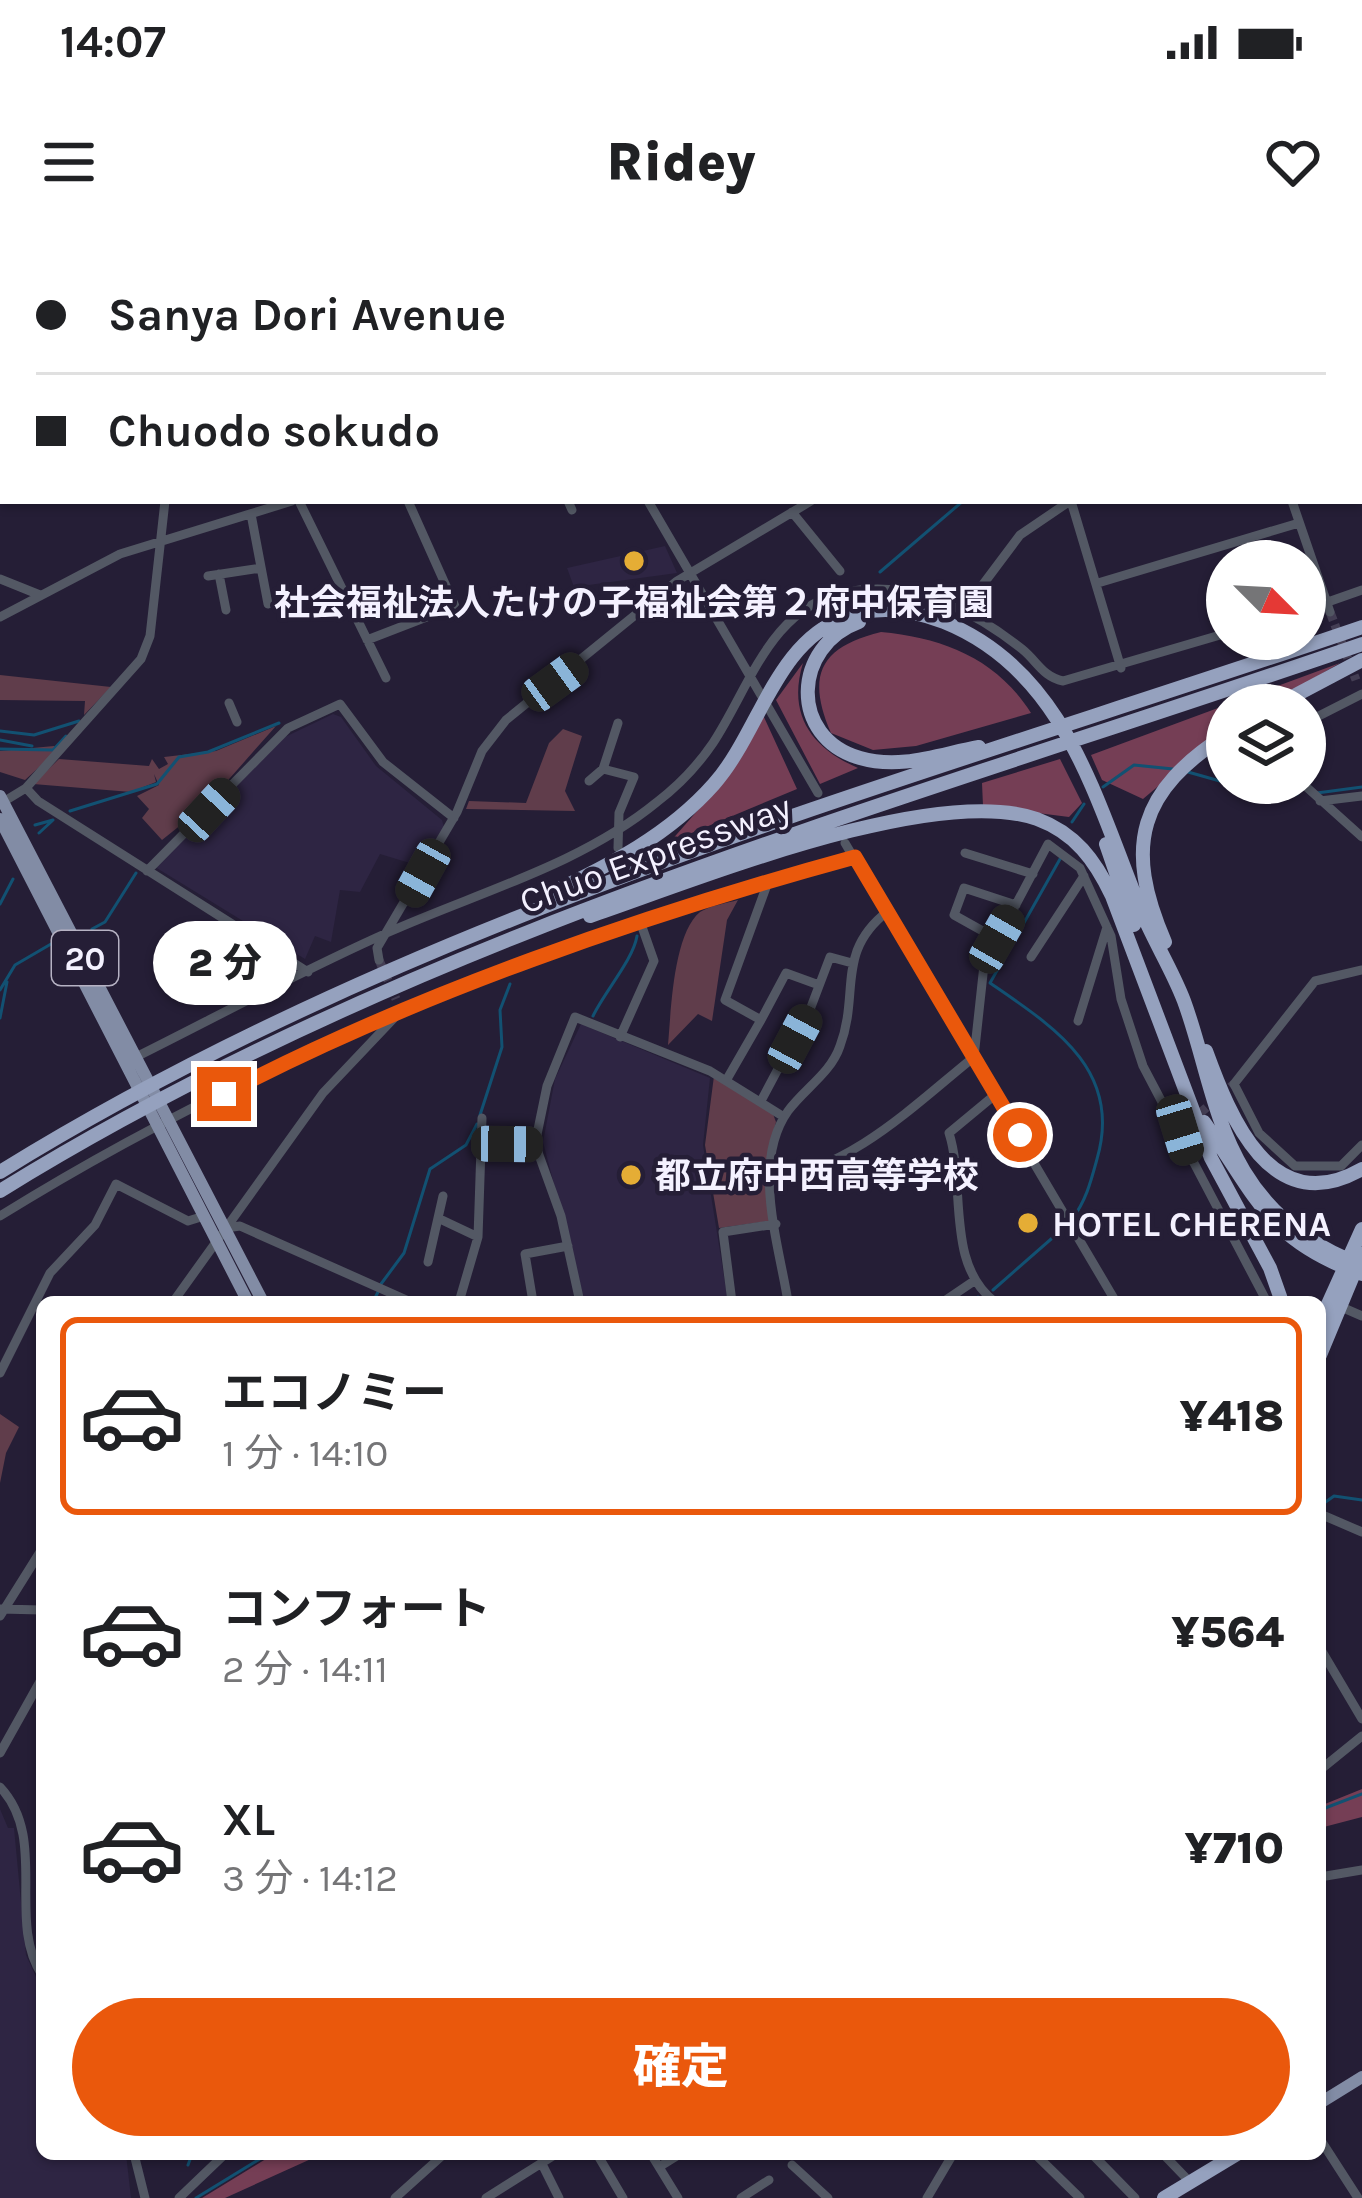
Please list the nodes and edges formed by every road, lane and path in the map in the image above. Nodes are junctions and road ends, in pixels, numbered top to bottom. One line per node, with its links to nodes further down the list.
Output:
1 (165, 504): 13 (street)
2 (285, 504): 11 (street)
3 (298, 504): 27 (street)
4 (409, 504): 27 (street)
5 (650, 504): 16 (street)
6 (806, 504): 10 (street)
7 (1066, 504): 24 (street)
8 (1072, 504): 18 (street)
9 (1293, 504): 12 (street)
10 (792, 512): 15 (street); 16 (street)
11 (250, 514): 13 (street); 14 (street)
12 (1299, 523): 18 (street); 22 (street)
13 (163, 541): 20 (street); 45 (street)
14 (262, 568): 21 (street); 23 (street)
15 (840, 571)
16 (689, 573): 32 (street); 51 (street)
17 (0, 579): 20 (street)
18 (1098, 583): 31 (street)
19 (1362, 590): 22 (street)
20 (40, 595): 25 (street)
21 (268, 604)
22 (1328, 608)
23 (226, 610)
24 (963, 611): 31 (street); 32 (street)
25 (0, 617)
26 (1362, 626): 41 (highway, Chuo Expressway)
27 (368, 640): 33 (street)
28 (1206, 640): 31 (street)
29 (1362, 644): 78 (highway, Chuo Expressway)
30 (1362, 660): 35 (highway)
31 (1121, 668)
32 (751, 673): 46 (street); 53 (street)
33 (386, 678)
34 (1356, 680): 36 (street)
35 (1316, 684)
36 (1362, 694): 38 (street)
37 (229, 703): 39 (street)
38 (1326, 712)
39 (237, 722)
40 (618, 723): 43 (street)
41 (1044, 734): 71 (highway, Chuo Expressway); 74 (highway)
42 (1206, 749): 79 (highway)
43 (603, 769): 44 (street); 53 (street)
44 (590, 781)
45 (26, 788): 48 (street); 59 (street)
46 (818, 793)
47 (1362, 796): 49 (street)
48 (2, 799): 87 (main road, 20)
49 (1326, 800)
50 (1322, 804): 54 (street)
51 (454, 818): 59 (street); 69 (street)
52 (0, 819): 96 (main road, 20)
53 (618, 831): 56 (street); 69 (street)
54 (1362, 837)
55 (845, 843): 58 (street)
56 (622, 846)
57 (965, 853): 60 (street)
58 (855, 857): 62 (street); 65 (street)
59 (147, 871): 77 (street)
60 (1033, 874): 61 (street); 64 (street)
61 (1084, 876): 68 (street); 72 (street)
62 (768, 883): 66 (street); 83 (street)
63 (645, 903): 66 (street)
64 (1016, 905): 70 (street); 70 (street)
65 (888, 911): 75 (street); 88 (street)
66 (652, 920): 67 (street)
67 (640, 925): 82 (street); 85 (street)
68 (1107, 927): 84 (street); 133 (street)
69 (390, 931): 73 (street); 77 (street)
70 (997, 939): 88 (street)
71 (419, 956): 79 (highway); 90 (highway, Chuo Expressway)
72 (1031, 957)
73 (379, 960)
74 (1141, 960): 78 (highway); 93 (highway)
75 (852, 963): 80 (street); 94 (street)
76 (1362, 970): 99 (street)
77 (308, 972): 87 (street)
78 (421, 975): 90 (highway, Chuo Expressway)
79 (1174, 978): 86 (highway)
80 (819, 985): 83 (street); 92 (street)
81 (396, 999): 82 (street)
82 (400, 1011): 96 (street); 109 (street)
83 (761, 1020): 89 (street)
84 (1078, 1021)
85 (620, 1037): 89 (street); 98 (street)
86 (1198, 1044): 100 (highway); 114 (highway)
87 (136, 1057): 96 (main road, 20)
88 (974, 1057): 91 (street); 102 (street)
89 (727, 1079): 92 (street)
90 (166, 1085): 101 (highway, Chuo Expressway); 103 (highway, Chuo Expressway)
91 (996, 1094): 119 (street); 132 (street)
92 (761, 1102): 94 (street)
93 (1191, 1103): 114 (highway); 134 (highway)
94 (784, 1117): 102 (street)
95 (482, 1118): 97 (street)
96 (163, 1122): 105 (street); 106 (main road, 20); 109 (main road, 20)
97 (480, 1143): 98 (street); 111 (street)
98 (535, 1144): 113 (street)
99 (1362, 1145)
100 (1362, 1169)
101 (0, 1172)
102 (770, 1180): 108 (street)
103 (0, 1191)
104 (443, 1196): 107 (street)
105 (0, 1216)
106 (204, 1216): 112 (main road, 20); 120 (street)
107 (442, 1220): 111 (street); 116 (street)
108 (776, 1224): 128 (street); 129 (street)
109 (226, 1228): 112 (street); 123 (main road, 20); 124 (street)
110 (1362, 1228): 137 (highway)
111 (478, 1237): 125 (street)
112 (217, 1241): 121 (street); 122 (main road, 20)
113 (568, 1246): 126 (street); 127 (street)
114 (1324, 1253): 117 (highway); 118 (highway)
115 (1362, 1254): 136 (highway)
116 (428, 1262)
117 (1362, 1264)
118 (1362, 1274)
119 (974, 1281): 130 (street); 131 (street)
120 (38, 1296)
121 (177, 1296)
122 (245, 1296)
123 (260, 1296)
124 (396, 1296)
125 (461, 1296)
126 (531, 1296)
127 (579, 1296)
128 (732, 1296)
129 (787, 1296)
130 (952, 1296)
131 (989, 1296)
132 (1113, 1296)
133 (1264, 1296)
134 (1280, 1296)
135 (36, 1301): 140 (street)
136 (1339, 1306): 138 (street); 139 (highway)
137 (1326, 1309)
138 (1362, 1316)
139 (1326, 1339)
140 (0, 1373)
141 (1326, 1517): 142 (street)
142 (1362, 1532)
143 (36, 1558): 145 (street)
144 (36, 1571): 145 (street)
145 (26, 1572): 147 (street)
146 (36, 1610): 147 (street)
147 (2, 1611)
148 (1326, 1658): 150 (street)
149 (36, 1689): 152 (street)
150 (1362, 1719)
151 (1362, 1736): 153 (street)
152 (0, 1753)
153 (1326, 1765)
154 (0, 1787): 157 (street)
155 (1362, 1870): 156 (street)
156 (1326, 1876)
157 (36, 1964)
158 (1362, 2077): 159 (main road)
159 (1326, 2099)
160 (1326, 2148): 191 (street)
161 (136, 2160): 181 (street)
162 (219, 2160): 182 (street)
163 (437, 2160): 183 (street)
164 (550, 2160): 174 (street)
165 (600, 2160): 185 (street)
166 (655, 2160): 175 (street)
167 (670, 2160): 175 (street)
168 (949, 2160): 188 (street)
169 (1041, 2160): 189 (street)
170 (1097, 2160): 190 (street)
171 (1169, 2160): 177 (street)
172 (1227, 2160): 177 (highway)
173 (792, 2165): 187 (street)
174 (543, 2166): 178 (street); 184 (street)
175 (659, 2167): 179 (street)
176 (769, 2180): 186 (street)
177 (1190, 2182): 180 (highway)
178 (494, 2196)
179 (671, 2196)
180 (1168, 2197)
181 (145, 2198)
182 (178, 2198)
183 (395, 2198)
184 (560, 2198)
185 (622, 2198)
186 (741, 2198)
187 (828, 2198)
188 (927, 2198)
189 (1080, 2198)
190 (1135, 2198)
191 (1358, 2198)

